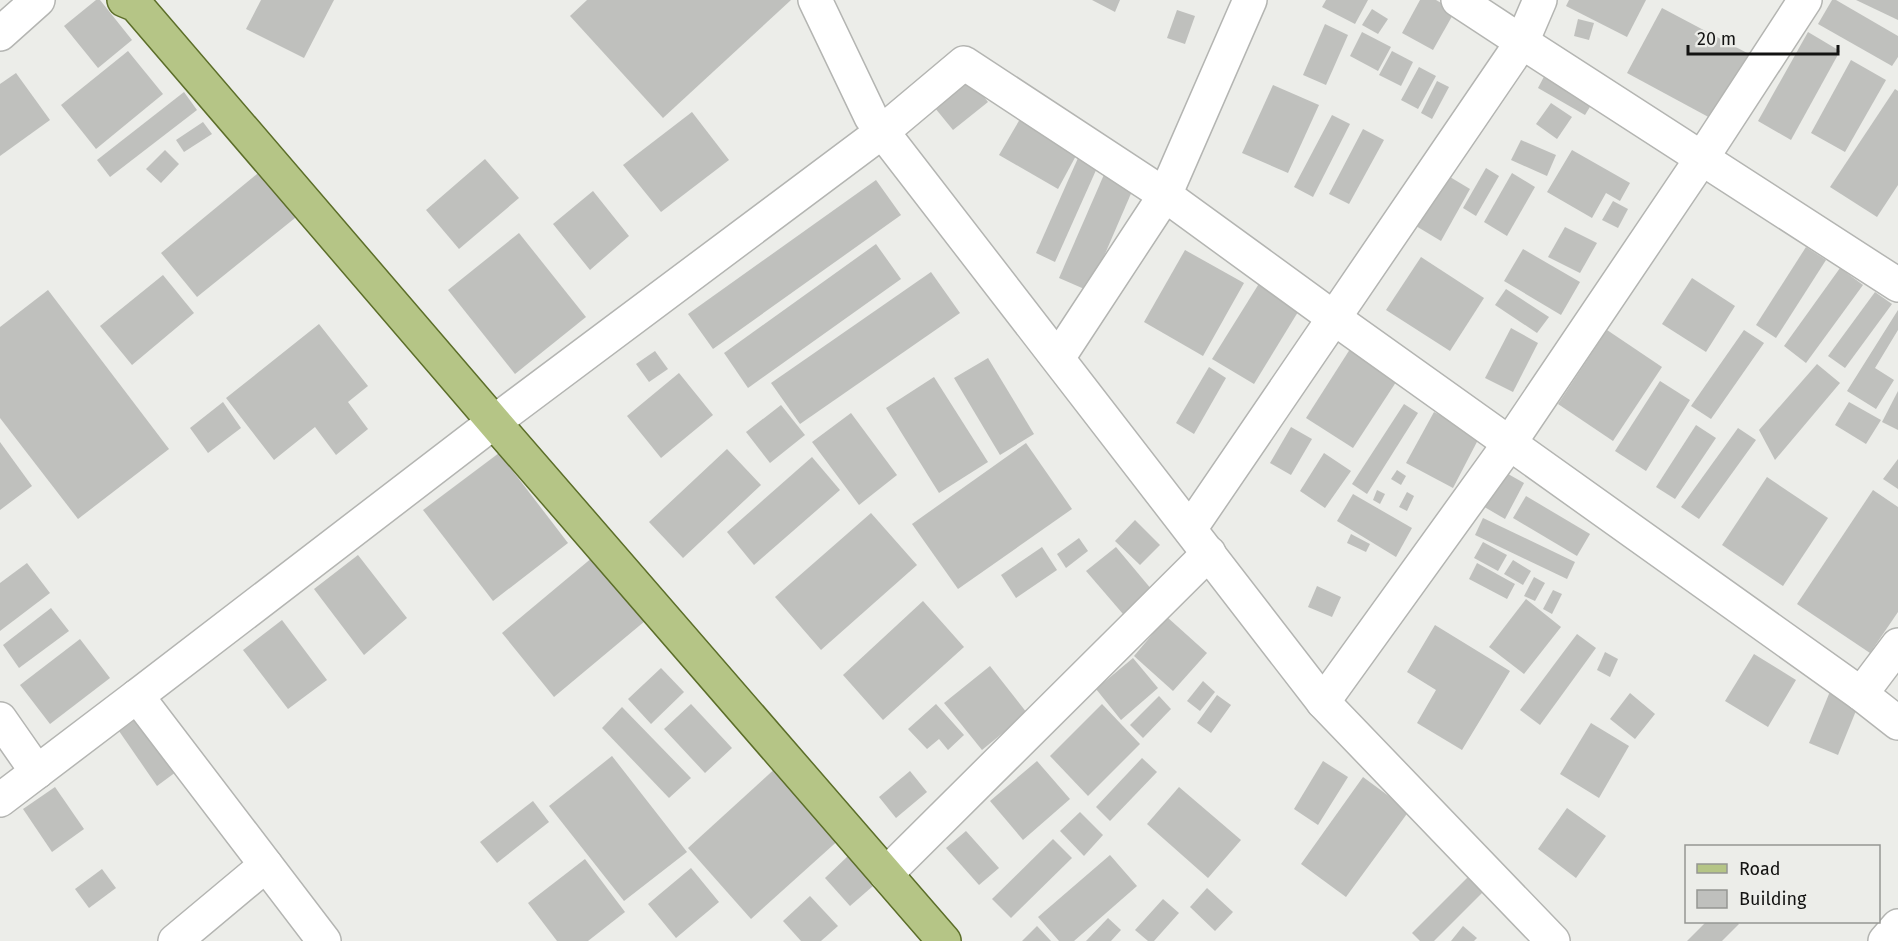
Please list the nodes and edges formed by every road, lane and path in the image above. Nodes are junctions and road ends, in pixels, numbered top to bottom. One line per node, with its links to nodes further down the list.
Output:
1 (38, 0): 8 (street)
2 (815, 0): 10 (street)
3 (1250, 0): 12 (street)
4 (1458, 0): 9 (street)
5 (1540, 0): 9 (street)
6 (1805, 0): 11 (street)
7 (131, 2): 16 (main road)
8 (0, 34)
9 (1522, 42): 11 (street); 14 (street)
10 (883, 131): 12 (street); 15 (street); 16 (street)
11 (1702, 158): 13 (street); 17 (street)
12 (1165, 195): 14 (street); 15 (street)
13 (1898, 285)
14 (1334, 318): 17 (street); 18 (street)
15 (1058, 358): 18 (street)
16 (494, 422): 21 (street); 28 (main road)
17 (1509, 444): 20 (street); 22 (street)
18 (1200, 541): 22 (street); 28 (street)
19 (1898, 645): 20 (street)
20 (1861, 694): 24 (street)
21 (137, 696): 25 (street); 27 (street)
22 (1323, 702): 33 (street)
23 (0, 719): 25 (street)
24 (1898, 723)
25 (37, 772): 26 (street)
26 (0, 800)
27 (266, 865): 30 (street); 31 (street)
28 (886, 874): 32 (main road)
29 (1898, 927): 34 (street)
30 (175, 941)
31 (324, 941)
32 (944, 941)
33 (1553, 941)
34 (1885, 941)

